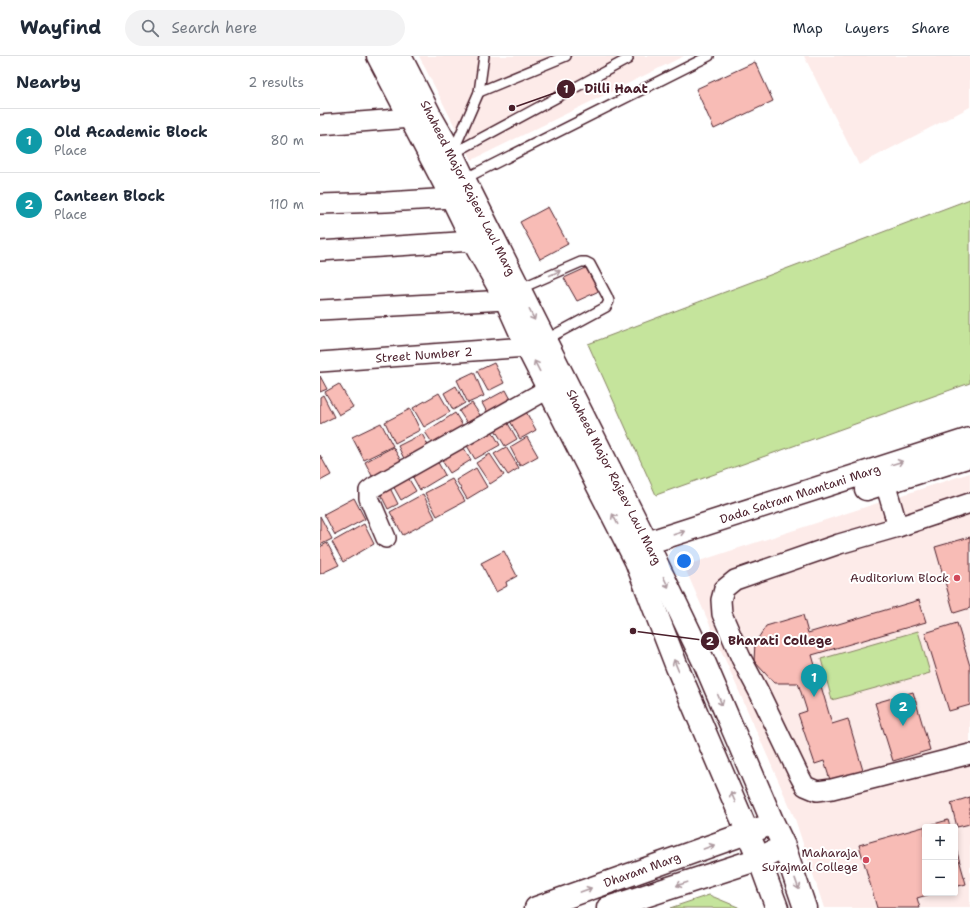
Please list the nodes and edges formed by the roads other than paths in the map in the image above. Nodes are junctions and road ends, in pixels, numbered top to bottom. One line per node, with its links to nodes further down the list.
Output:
1 (378, 56): 8 (street, Shaheed Major Rajeev Laul Marg)
2 (400, 56): 10 (street, Shaheed Major Rajeev Laul Marg)
3 (484, 56): 7 (lane)
4 (566, 56): 7 (lane)
5 (709, 56): 11 (lane)
6 (628, 59): 10 (lane)
7 (479, 92): 10 (lane)
8 (411, 118): 9 (street); 12 (street, Shaheed Major Rajeev Laul Marg)
9 (320, 125)
10 (452, 154): 11 (street, Shaheed Major Rajeev Laul Marg)
11 (464, 179): 16 (street, Shaheed Major Rajeev Laul Marg)
12 (452, 198): 13 (street); 14 (street, Shaheed Major Rajeev Laul Marg)
13 (320, 204)
14 (473, 241): 15 (street); 16 (street, Shaheed Major Rajeev Laul Marg)
15 (320, 251)
16 (513, 295): 17 (street); 18 (street, Shaheed Major Rajeev Laul Marg); 18 (lane, one-way to 18)
17 (320, 310)
18 (536, 344): 19 (street, Street Number 2); 20 (street, Shaheed Major Rajeev Laul Marg, one-way to 18); 27 (street, Shaheed Major Rajeev Laul Marg)
19 (320, 362)
20 (548, 389): 26 (street); 27 (street, Shaheed Major Rajeev Laul Marg, one-way to 20)
21 (970, 439): 27 (street, Dada Satram Mamtani Marg, one-way to 21)
22 (970, 456): 23 (street, Dada Satram Mamtani Marg)
23 (885, 483): 25 (street); 27 (street, Dada Satram Mamtani Marg)
24 (970, 503): 25 (street)
25 (898, 527): 28 (street)
26 (386, 538)
27 (641, 551): 29 (street, Shaheed Major Rajeev Laul Marg, one-way to 29); 30 (street, Shaheed Major Rajeev Laul Marg, one-way to 27)
28 (970, 754)
29 (773, 823): 30 (street, Dharam Marg); 31 (street, Shaheed Major Rajeev Laul Marg)
30 (748, 833): 32 (street, Shaheed Major Rajeev Laul Marg); 33 (street, Dharam Marg, one-way to 30)
31 (784, 846): 32 (street, Dharam Marg); 36 (street, Shaheed Major Rajeev Laul Marg, one-way to 36)
32 (759, 859): 34 (street, Dharam Marg, one-way to 34); 35 (street, Shaheed Major Rajeev Laul Marg)
33 (536, 908)
34 (608, 908)
35 (777, 908)
36 (805, 908)

